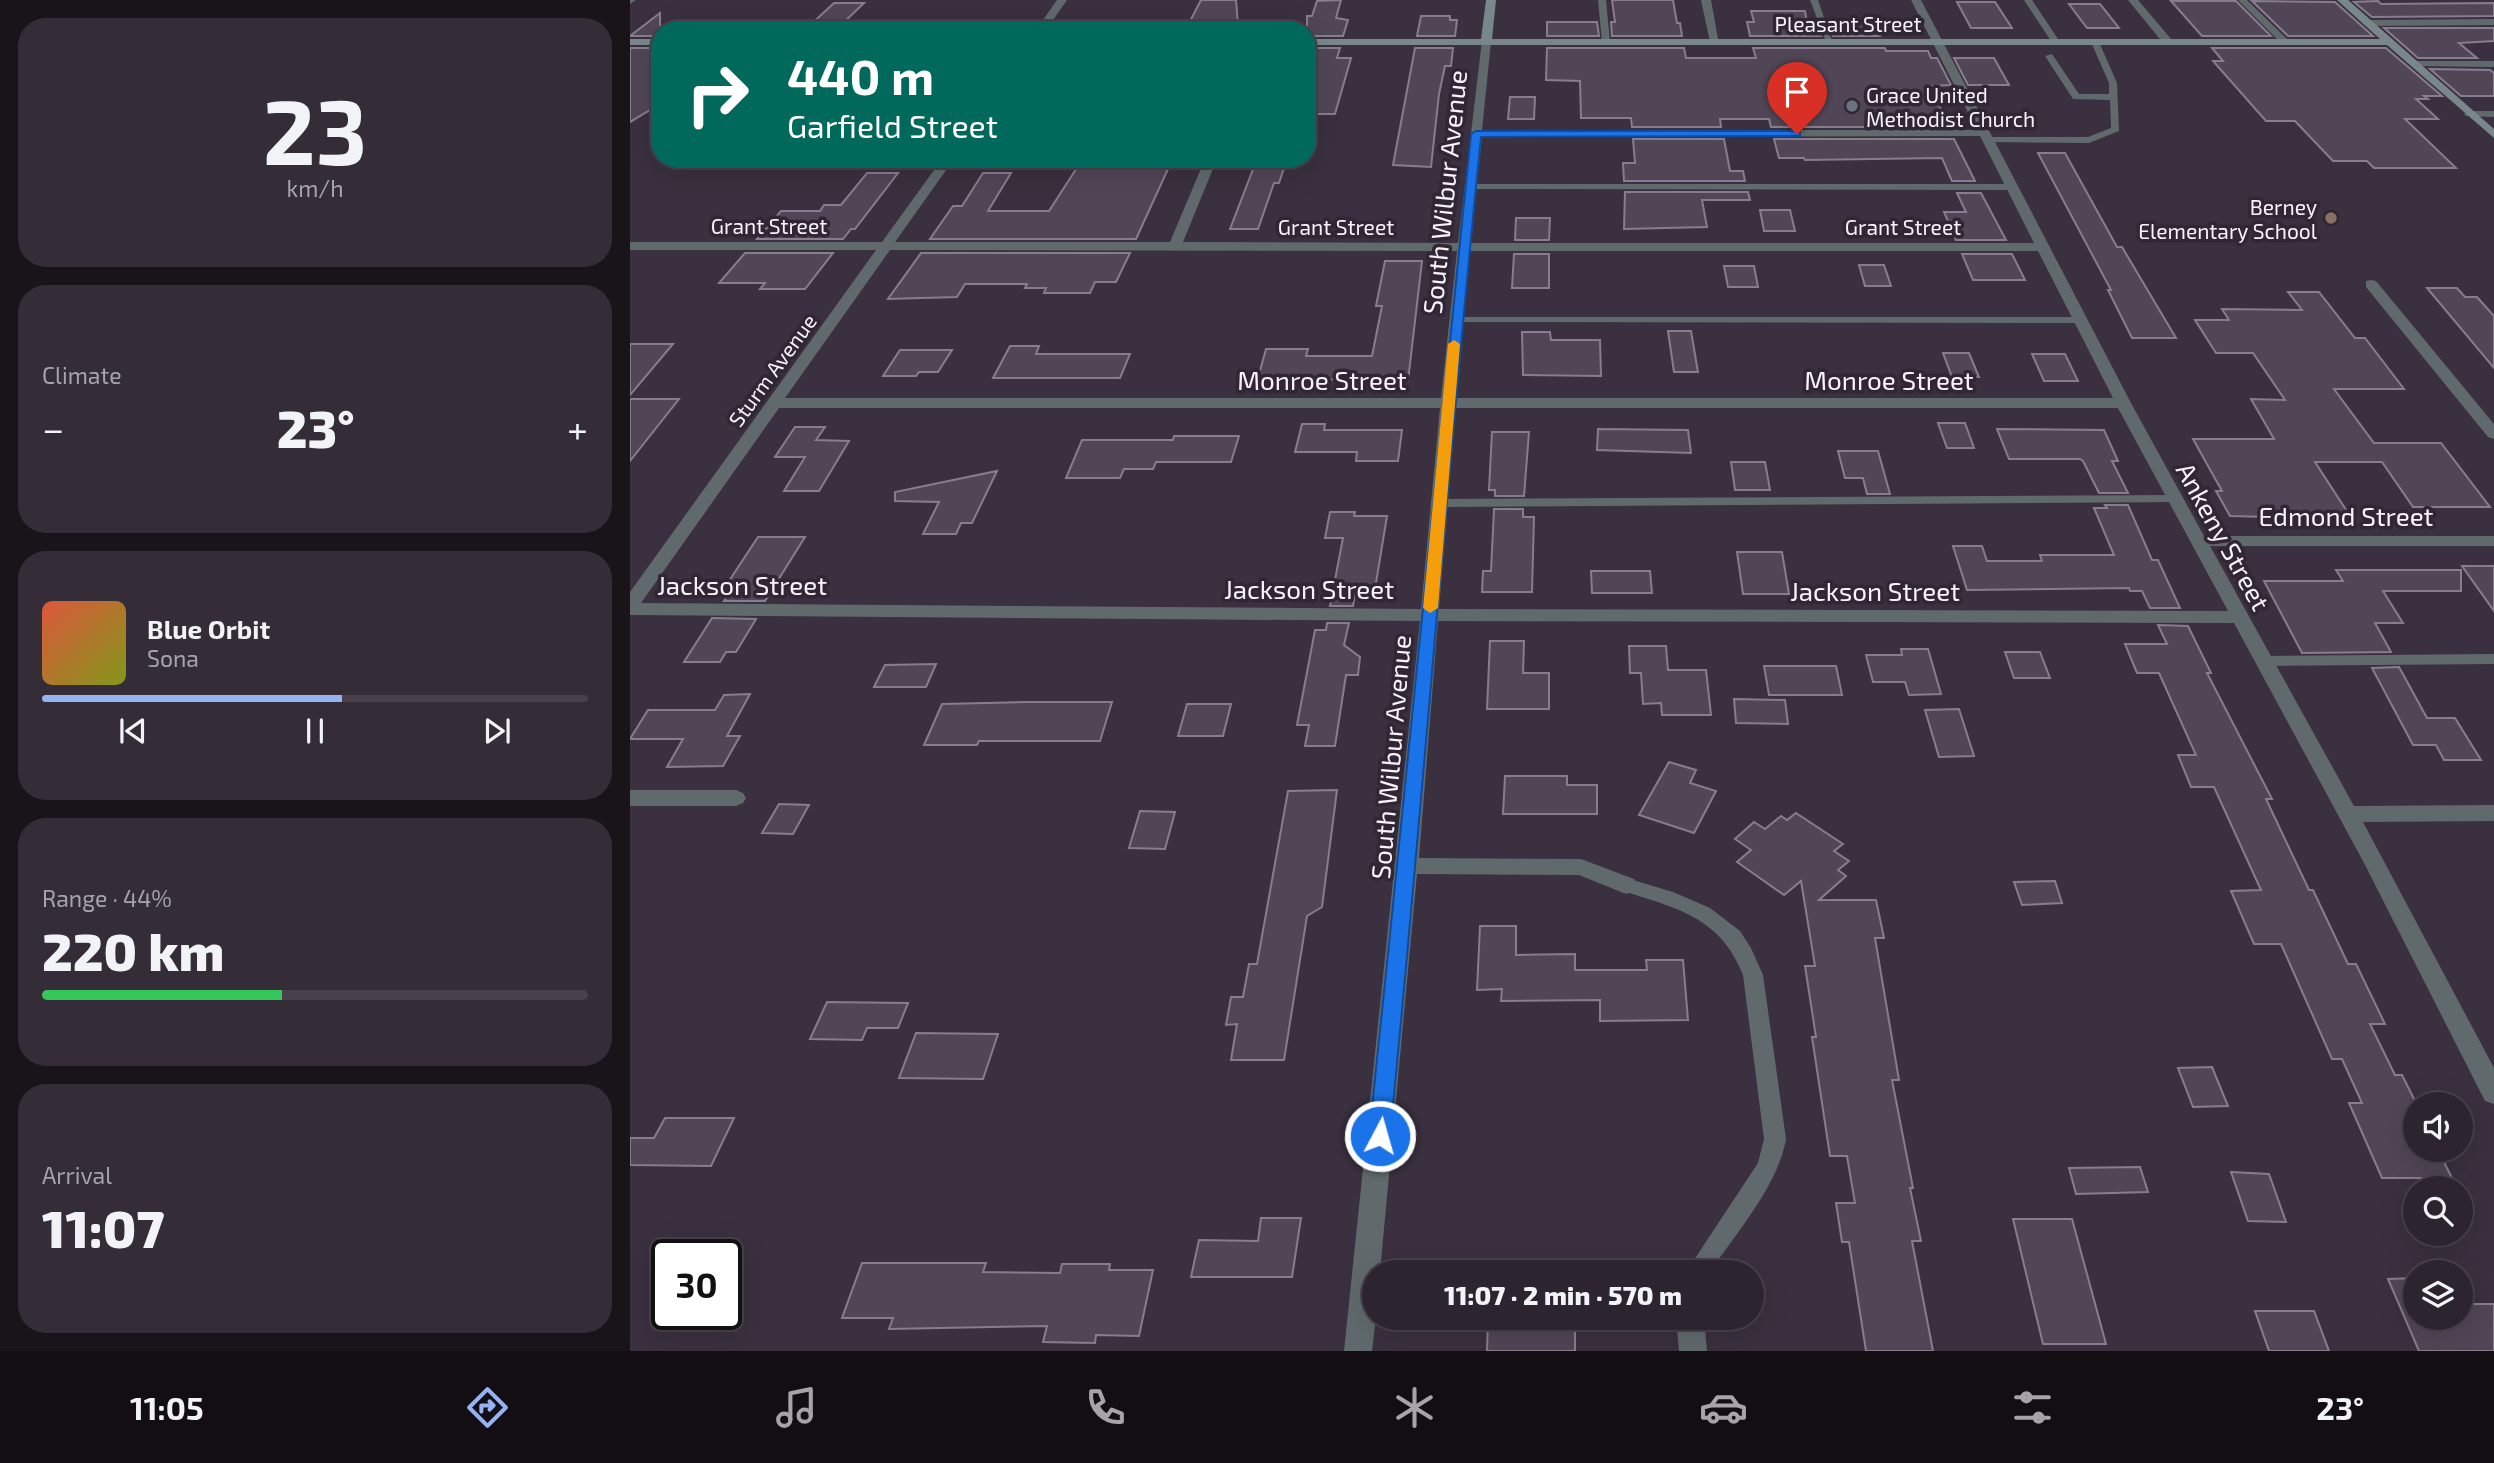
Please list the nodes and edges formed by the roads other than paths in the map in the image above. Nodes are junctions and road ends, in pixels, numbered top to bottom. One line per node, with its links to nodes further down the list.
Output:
1 (1062, 0): 11 (street)
2 (1491, 0): 17 (main road, South Wilbur Avenue)
3 (1602, 0): 18 (lane)
4 (1706, 0): 25 (street)
5 (1814, 0): 19 (lane)
6 (1916, 0): 20 (street, Ankeny Street)
7 (2028, 0): 21 (lane)
8 (2133, 0): 26 (street)
9 (2242, 0): 23 (lane)
10 (2342, 0): 13 (main road)
11 (1047, 21)
12 (2494, 22): 13 (street)
13 (2367, 23): 24 (main road)
14 (630, 42): 15 (main road)
15 (651, 42)
16 (1316, 42): 17 (main road, Pleasant Street)
17 (1486, 42): 18 (main road, Pleasant Street); 33 (street, South Wilbur Avenue)
18 (1606, 42): 25 (main road, Pleasant Street)
19 (1830, 42): 20 (main road, Pleasant Street); 25 (main road, Pleasant Street)
20 (1938, 42): 21 (main road, Pleasant Street); 35 (street, Ankeny Street)
21 (2056, 42): 22 (main road, Pleasant Street)
22 (2095, 42): 26 (main road, Pleasant Street); 30 (lane)
23 (2285, 42): 24 (main road, Pleasant Street); 26 (main road, Pleasant Street)
24 (2388, 42): 28 (main road)
25 (1715, 43)
26 (2168, 43)
27 (2049, 56): 30 (lane)
28 (2414, 64): 29 (lane); 31 (main road)
29 (2494, 64)
30 (2115, 97): 35 (lane)
31 (2470, 114): 32 (street); 34 (main road)
32 (2494, 114)
33 (1476, 134): 35 (street); 38 (street, South Wilbur Avenue)
34 (2494, 135)
35 (1985, 137): 39 (street, Ankeny Street)
36 (942, 168): 41 (street, Sturm Avenue)
37 (1207, 168): 42 (street)
38 (1472, 187): 39 (lane); 43 (street, South Wilbur Avenue)
39 (2011, 187): 44 (street, Ankeny Street)
40 (630, 246): 41 (street, Grant Street)
41 (886, 246): 42 (street, Grant Street); 48 (street, Sturm Avenue)
42 (1175, 247): 43 (street, Grant Street)
43 (1465, 247): 44 (street, Grant Street); 46 (street, South Wilbur Avenue)
44 (2041, 247): 47 (street, Ankeny Street)
45 (2371, 284): 51 (street)
46 (1456, 320): 47 (lane); 49 (street, South Wilbur Avenue)
47 (2079, 320): 50 (street, Ankeny Street)
48 (774, 403): 49 (street, Monroe Street); 56 (street, Sturm Avenue)
49 (1448, 403): 50 (street, Monroe Street); 53 (street, South Wilbur Avenue)
50 (2123, 403): 52 (street, Ankeny Street)
51 (2494, 434)
52 (2174, 499): 53 (lane); 54 (street, Ankeny Street)
53 (1441, 503): 57 (street, South Wilbur Avenue)
54 (2197, 541): 55 (street, Edmond Street); 58 (street, Ankeny Street)
55 (2494, 541)
56 (630, 607): 57 (street, Jackson Street)
57 (1429, 615): 58 (street, Jackson Street); 65 (street, South Wilbur Avenue)
58 (2239, 617): 60 (street, Ankeny Street)
59 (2494, 659): 60 (lane)
60 (2264, 661): 64 (street, Ankeny Street)
61 (630, 798): 62 (street)
62 (736, 798)
63 (2494, 813): 64 (street)
64 (2348, 814): 67 (street, Ankeny Street)
65 (1407, 866): 66 (street); 70 (street, South Wilbur Avenue)
66 (1626, 885): 68 (lane)
67 (2494, 1093)
68 (1705, 1260)
69 (1691, 1330): 71 (street)
70 (1358, 1351)
71 (1693, 1351)

